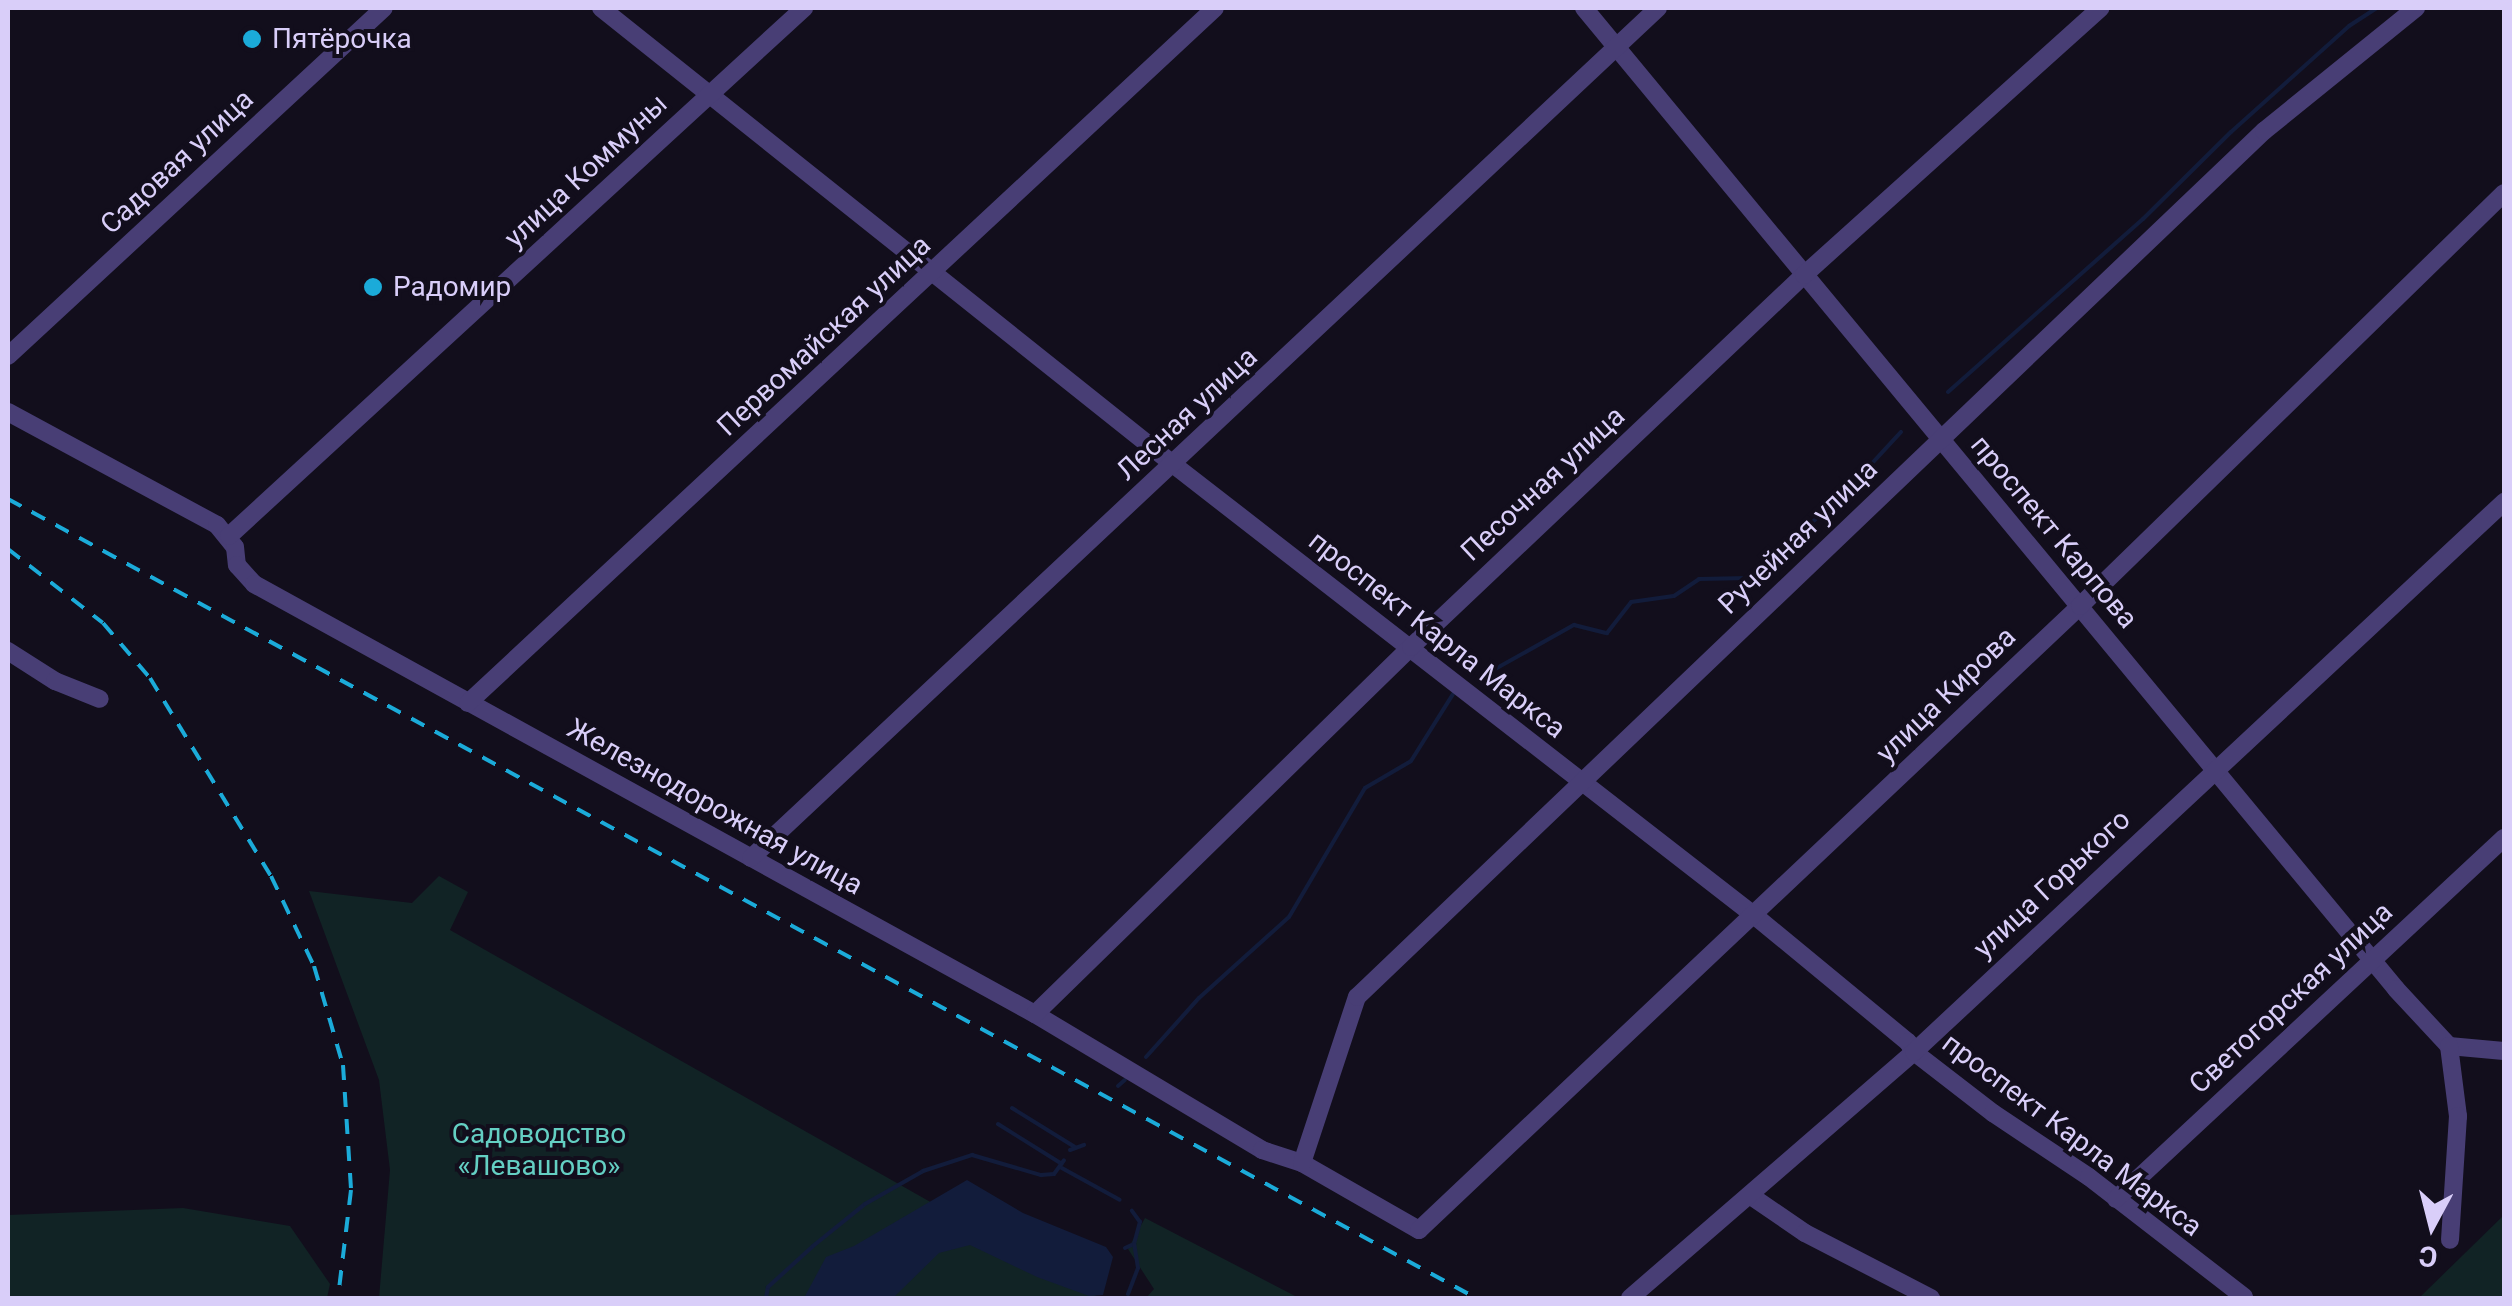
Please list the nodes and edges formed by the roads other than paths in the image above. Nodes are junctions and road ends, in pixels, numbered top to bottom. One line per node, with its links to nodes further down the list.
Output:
1 (384, 8): 14 (street, Садовая улица)
2 (601, 8): 10 (street, проспект Карла Маркса)
3 (804, 8): 10 (street, улица Коммуны)
4 (1214, 8): 12 (street, Первомайская улица)
5 (1584, 8): 9 (street, проспект Карпова)
6 (1658, 8): 9 (street, Лесная улица)
7 (2101, 8): 13 (street, Песочная улица)
8 (2416, 8): 16 (street, Ручейная улица)
9 (1617, 46): 13 (street, проспект Карпова); 17 (street, Лесная улица)
10 (712, 94): 12 (street, проспект Карла Маркса); 19 (street, улица Коммуны)
11 (2504, 192): 20 (street, улица Кирова)
12 (936, 271): 17 (street, проспект Карла Маркса); 24 (street, Первомайская улица)
13 (1804, 275): 16 (street, проспект Карпова); 21 (street, Песочная улица)
14 (8, 356)
15 (8, 412): 19 (street)
16 (1940, 438): 20 (street, проспект Карпова); 26 (street, Ручейная улица)
17 (1174, 465): 21 (street, проспект Карла Маркса); 28 (street, Лесная улица)
18 (2504, 502): 25 (street, улица Горького)
19 (229, 536): 24 (street, Железнодорожная улица)
20 (2080, 606): 25 (street, проспект Карпова); 29 (street, улица Кирова)
21 (1411, 646): 26 (street, проспект Карла Маркса); 31 (street, Песочная улица)
22 (8, 651): 23 (street)
23 (100, 699)
24 (468, 702): 28 (street, Железнодорожная улица)
25 (2214, 769): 30 (street, проспект Карпова); 34 (street, улица Горького)
26 (1582, 784): 29 (street, проспект Карла Маркса); 35 (street, Ручейная улица)
27 (2504, 838): 30 (street, Светогорская улица)
28 (751, 858): 31 (street, Железнодорожная улица)
29 (1755, 916): 34 (street, проспект Карла Маркса); 38 (street, улица Кирова)
30 (2372, 960): 32 (street, проспект Карпова); 37 (street, Светогорская улица)
31 (1036, 1014): 35 (street, Железнодорожная улица)
32 (2449, 1046): 33 (street); 39 (street)
33 (2504, 1051)
34 (1914, 1052): 36 (street, улица Горького); 37 (street, проспект Карла Маркса)
35 (1302, 1164): 38 (street, Железнодорожная улица)
36 (1751, 1196): 40 (street, улица Горького); 41 (street)
37 (2116, 1199): 42 (street, проспект Карла Маркса)
38 (1419, 1230)
39 (2450, 1240)
40 (1630, 1298)
41 (1930, 1298)
42 (2244, 1298)

